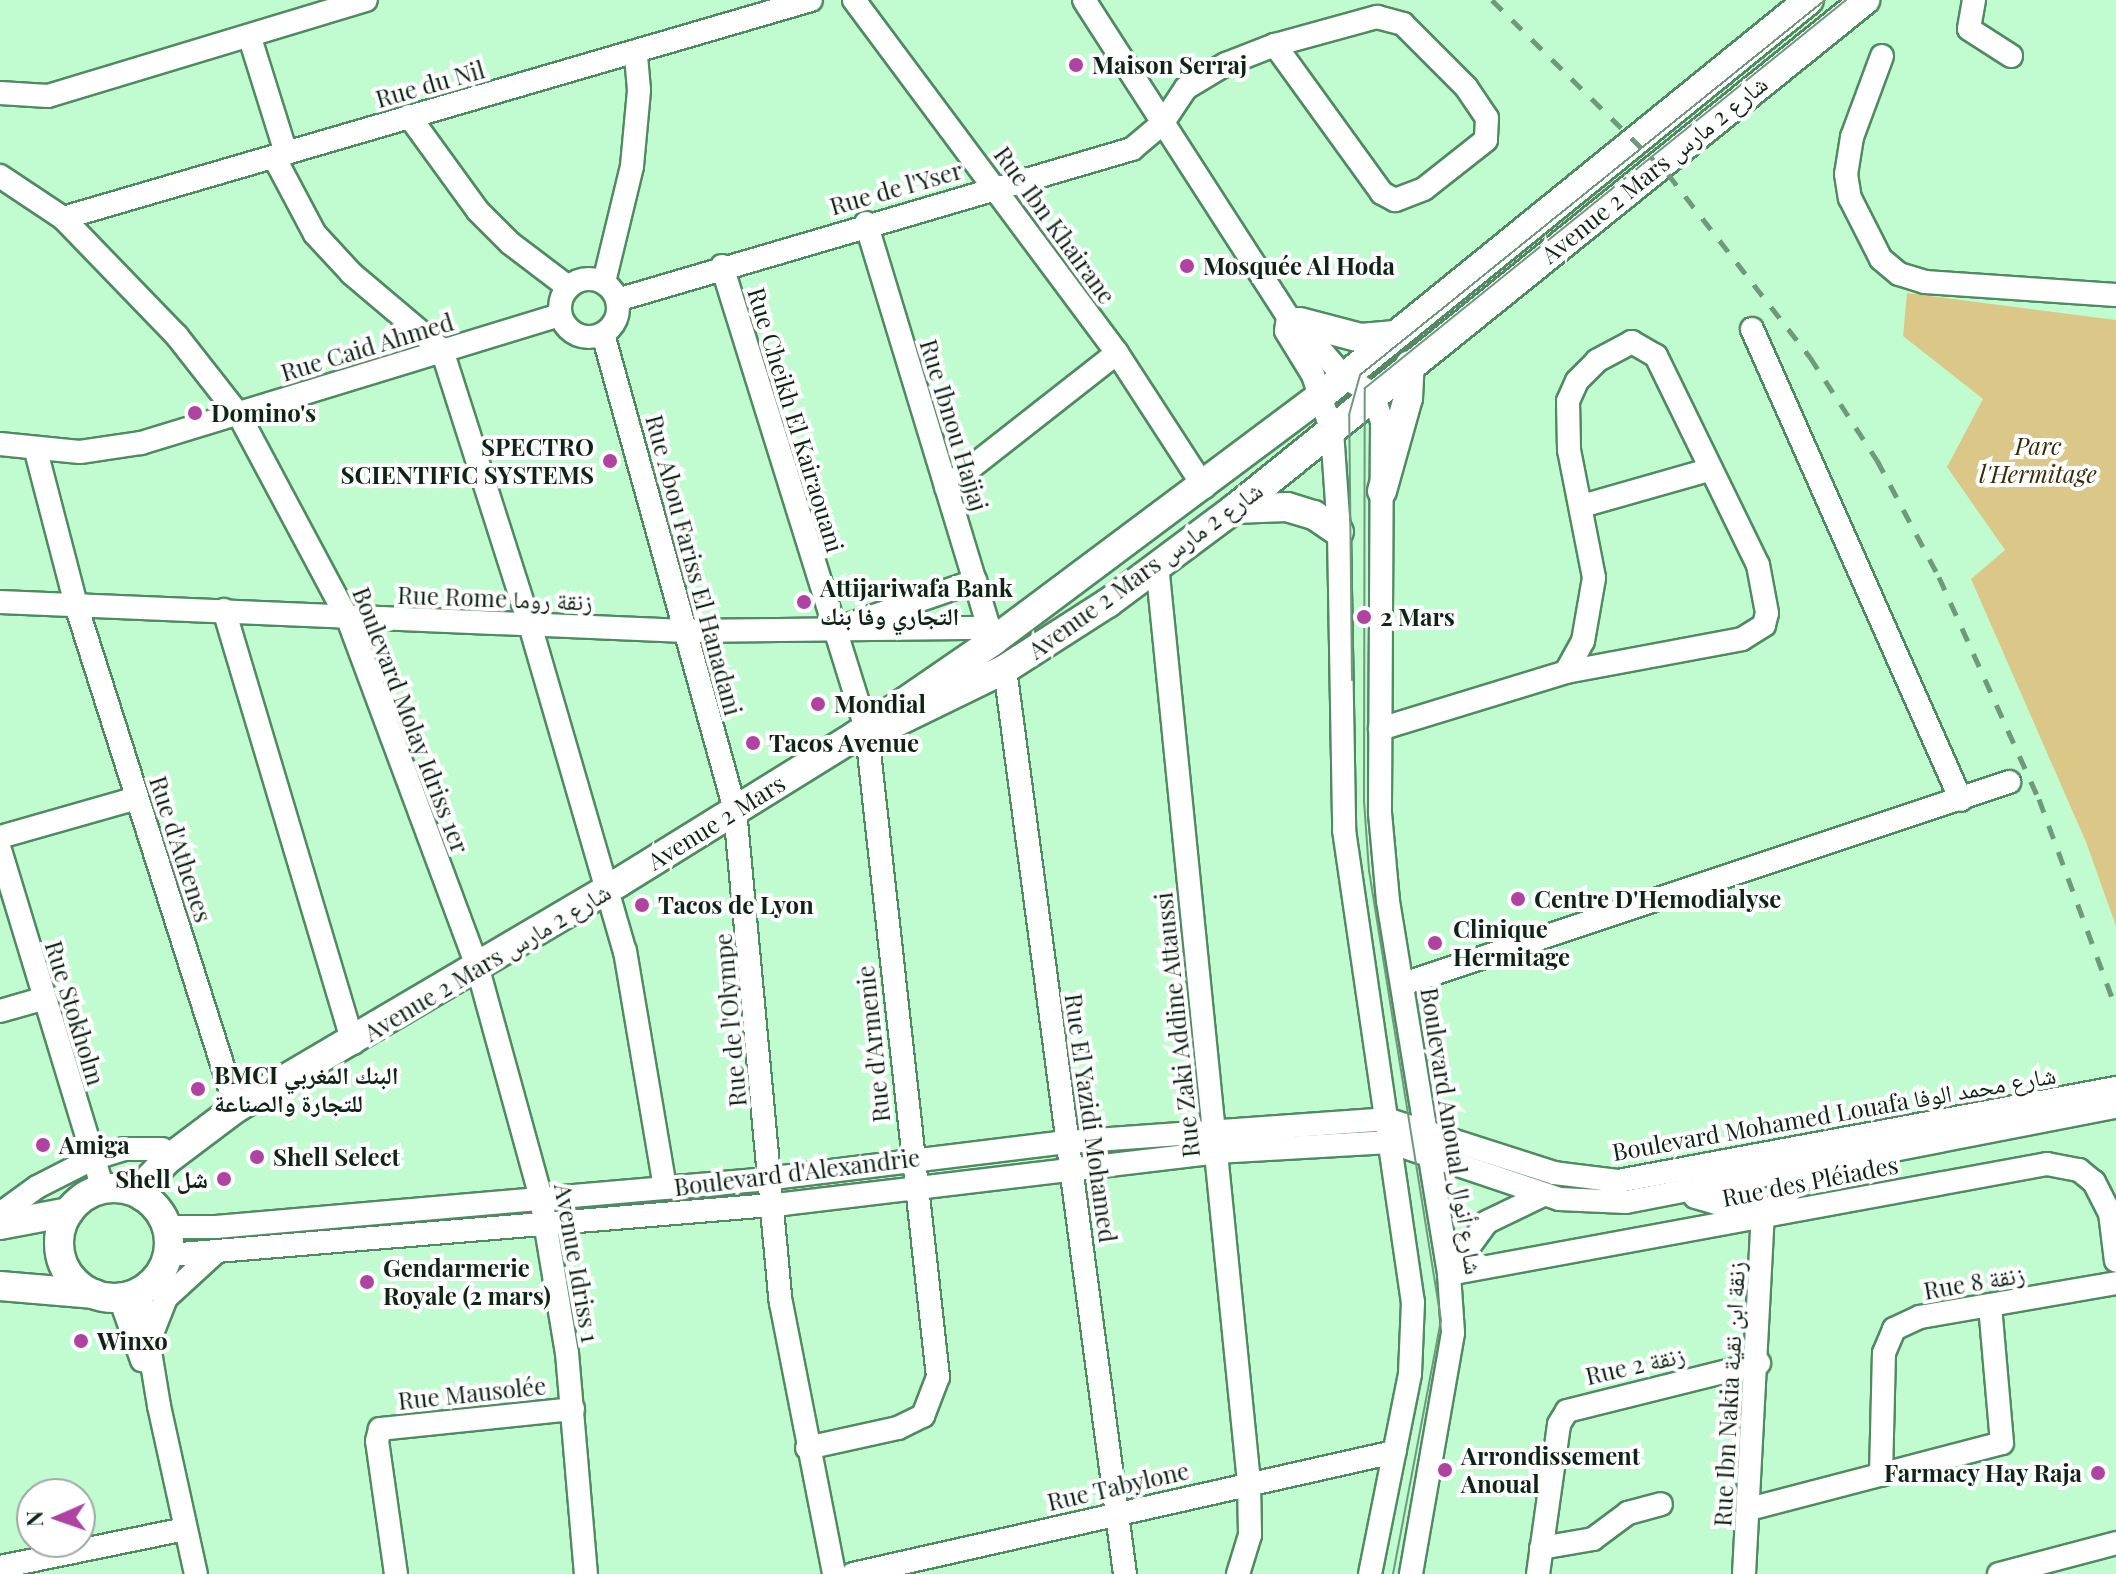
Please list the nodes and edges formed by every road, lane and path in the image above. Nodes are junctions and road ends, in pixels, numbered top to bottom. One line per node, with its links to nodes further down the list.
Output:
1 (366, 0): 8 (street)
2 (811, 0): 10 (street, Rue du Nil)
3 (854, 0): 18 (street, Rue Ibn Khairane)
4 (1084, 0): 14 (street)
5 (1809, 0): 29 (main road, Avenue 2 Mars شارع 2 مارس)
6 (1865, 0): 32 (main road, Avenue 2 Mars شارع 2 مارس)
7 (1974, 0): 12 (street)
8 (250, 38): 13 (street); 16 (street)
9 (1275, 45): 9 (street, Rue de l'Yser); 14 (street, Rue de l'Yser)
10 (636, 55): 15 (street, Rue du Nil); 23 (street)
11 (1882, 56): 24 (street)
12 (2011, 56)
13 (0, 93)
14 (1167, 114): 18 (street, Rue de l'Yser); 26 (street)
15 (409, 116): 16 (street, Rue du Nil); 22 (street)
16 (280, 155): 19 (street, Rue du Nil); 30 (street)
17 (0, 176): 19 (street, Boulevard Molay Idriss 1er)
18 (995, 187): 20 (street, Rue de l'Yser); 31 (street, Rue Ibn Khairane)
19 (63, 218): 36 (street, Boulevard Molay Idriss 1er)
20 (866, 223): 21 (street, Rue de l'Yser); 41 (street, Rue Ibnou Hajjaj)
21 (722, 266): 23 (street, Rue de l'Yser); 56 (street, Rue Cheikh El Kairaouani)
22 (568, 287): 23 (street); 25 (street)
23 (611, 291): 28 (street)
24 (2116, 295)
25 (560, 315): 28 (street); 30 (street, Rue Caid Ahmed)
26 (1294, 320): 29 (main road); 33 (street); 35 (street)
27 (1752, 329): 65 (street)
28 (603, 334): 55 (street, Rue Abou Fariss El Hanadani)
29 (1395, 335): 33 (main road, Avenue 2 Mars شارع 2 مارس)
30 (442, 350): 36 (street, Rue Caid Ahmed); 54 (street)
31 (1117, 353): 41 (street); 42 (street, Rue Ibn Khairane)
32 (1410, 365): 34 (main road, Avenue 2 Mars شارع 2 مارس); 43 (main road)
33 (1343, 376): 34 (street); 35 (main road, Avenue 2 Mars شارع 2 مارس)
34 (1373, 394): 37 (main road, Avenue 2 Mars شارع 2 مارس); 43 (street, Boulevard Anoual شارع أنوال)
35 (1321, 396): 37 (street); 42 (main road, Avenue 2 Mars شارع 2 مارس)
36 (239, 415): 39 (street, Rue Caid Ahmed); 53 (street, Boulevard Molay Idriss 1er)
37 (1332, 431): 45 (main road, Avenue 2 Mars شارع 2 مارس); 46 (street)
38 (0, 444): 39 (street, Rue Caid Ahmed)
39 (36, 451): 50 (street, Rue d'Athenes)
40 (1708, 470): 44 (street); 44 (street); 60 (street)
41 (946, 487): 48 (street, Rue Ibnou Hajjaj)
42 (1204, 487): 58 (main road, Avenue 2 Mars شارع 2 مارس)
43 (1382, 491): 61 (street, Boulevard Anoual شارع أنوال)
44 (1582, 506): 60 (street)
45 (1234, 509): 46 (main road); 47 (main road, Avenue 2 Mars شارع 2 مارس)
46 (1339, 532): 78 (street)
47 (1157, 564): 59 (main road, Avenue 2 Mars شارع 2 مارس); 81 (street, Rue Zaki Addine Attaussi)
48 (975, 581): 52 (street); 58 (street, Rue Ibnou Hajjaj)
49 (0, 602): 50 (street, Rue Rome زنقة روما)
50 (76, 605): 51 (street, Rue Rome زنقة روما); 64 (street, Rue d'Athenes)
51 (224, 610): 53 (street, Rue Rome زنقة روما); 74 (street)
52 (889, 610): 56 (street); 57 (street)
53 (348, 619): 54 (street, Rue Rome زنقة روما); 70 (street, Boulevard Molay Idriss 1er)
54 (530, 625): 55 (street, Rue Rome زنقة روما); 69 (street)
55 (685, 631): 56 (street, Rue Rome زنقة روما); 66 (street, Rue Abou Fariss El Hanadani)
56 (833, 631): 57 (street, Rue Rome زنقة روما); 62 (street, Rue Cheikh El Kairaouani)
57 (897, 631): 58 (street, Rue Rome زنقة روما)
58 (991, 634): 62 (main road, Avenue 2 Mars شارع 2 مارس)
59 (1005, 669): 62 (main road, Avenue 2 Mars شارع 2 مارس); 80 (street, Rue El Yazidi Mohamed)
60 (1566, 672): 61 (street)
61 (1380, 729): 71 (street, Boulevard Anoual شارع أنوال)
62 (862, 732): 66 (main road, Avenue 2 Mars); 88 (street, Rue d'Armenie)
63 (2009, 782): 65 (street)
64 (137, 798): 67 (street); 77 (street, Rue d'Athenes)
65 (1961, 800): 71 (street)
66 (735, 810): 69 (main road, Avenue 2 Mars); 89 (street, Rue de l'Olympe)
67 (0, 837)
68 (0, 850): 72 (street, Rue Stokholm)
69 (613, 886): 70 (main road, Avenue 2 Mars شارع 2 مارس); 90 (street)
70 (478, 969): 74 (main road, Avenue 2 Mars شارع 2 مارس); 95 (street, Avenue Idriss 1)
71 (1403, 984): 79 (street, Boulevard Anoual شارع أنوال)
72 (42, 999): 73 (street); 85 (street, Rue Stokholm)
73 (0, 1011)
74 (353, 1043): 77 (main road, Avenue 2 Mars شارع 2 مارس)
75 (2116, 1088): 79 (street, Boulevard Mohamed Louafa شارع محمد الوفا)
76 (2116, 1107): 87 (street, Boulevard Mohamed Louafa شارع محمد الوفا)
77 (233, 1110): 83 (main road, Avenue 2 Mars شارع 2 مارس); 94 (main road, Avenue 2 Mars شارع 2 مارس)
78 (1386, 1119): 79 (street, Boulevard d'Alexandrie); 81 (street, Boulevard d'Alexandrie); 82 (street)
79 (1424, 1128): 84 (street, Boulevard Anoual شارع أنوال)
80 (1068, 1142): 81 (street, Boulevard d'Alexandrie); 86 (street, Rue El Yazidi Mohamed); 88 (street, Boulevard d'Alexandrie)
81 (1215, 1142): 82 (street, Boulevard d'Alexandrie); 86 (street, Boulevard d'Alexandrie); 117 (street, Rue Zaki Addine Attaussi)
82 (1390, 1142): 84 (street, Boulevard d'Alexandrie); 115 (street)
83 (162, 1149): 85 (street); 91 (main road, Avenue 2 Mars شارع 2 مارس)
84 (1429, 1156): 92 (street, Boulevard Mohamed Louafa شارع محمد الوفا); 105 (street, Boulevard Anoual شارع أنوال)
85 (92, 1159): 91 (street, Rue Stokholm); 98 (street)
86 (1071, 1167): 88 (street, Boulevard d'Alexandrie); 120 (street, Rue El Yazidi Mohamed)
87 (1815, 1167): 93 (street, Boulevard Mohamed Louafa شارع محمد الوفا); 99 (street)
88 (912, 1173): 89 (street, Boulevard d'Alexandrie); 96 (street, Boulevard d'Alexandrie); 114 (street, Rue d'Armenie)
89 (769, 1179): 90 (street, Boulevard d'Alexandrie); 96 (street, Rue de l'Olympe)
90 (665, 1188): 95 (street, Boulevard d'Alexandrie)
91 (109, 1189): 94 (main road); 97 (main road)
92 (1543, 1195): 93 (street, Boulevard Mohamed Louafa شارع محمد الوفا); 105 (street)
93 (1678, 1195): 99 (street)
94 (144, 1197): 102 (main road)
95 (541, 1198): 100 (street, Avenue Idriss 1); 102 (street, Boulevard d'Alexandrie)
96 (772, 1205): 100 (street, Boulevard d'Alexandrie); 114 (street, Rue de l'Olympe)
97 (69, 1212): 101 (main road); 108 (main road)
98 (0, 1214)
99 (1763, 1217): 104 (street, Rue des Pléiades); 105 (street, Rue des Pléiades); 111 (street, Rue Ibn Nakia زنقة ابن نقية)
100 (546, 1224): 103 (street, Boulevard d'Alexandrie); 113 (street, Avenue Idriss 1)
101 (0, 1225)
102 (167, 1241): 103 (street, Boulevard d'Alexandrie); 108 (main road)
103 (215, 1253): 110 (street)
104 (2116, 1261)
105 (1449, 1274): 133 (street, Boulevard Anoual شارع أنوال)
106 (2116, 1283): 109 (street, Rue 8 زنقة)
107 (0, 1286): 108 (main road)
108 (118, 1294): 110 (street); 112 (street)
109 (1990, 1306): 116 (street, Rue 8 زنقة); 116 (street)
110 (151, 1349): 112 (street)
111 (1759, 1363): 119 (street, Rue Ibn Nakia زنقة ابن نقية); 123 (street, Rue 2 زنقة)
112 (159, 1406): 121 (street)
113 (573, 1409): 126 (street, Rue Mausolée); 127 (street, Avenue Idriss 1)
114 (807, 1448): 128 (street, Rue de l'Olympe)
115 (1394, 1452): 117 (street, Rue Tabylone); 132 (street)
116 (1881, 1475): 119 (street)
117 (1249, 1482): 120 (street, Rue Tabylone); 131 (street, Rue Zaki Addine Attaussi)
118 (1661, 1504): 123 (street)
119 (1749, 1509): 135 (street, Rue Ibn Nakia زنقة ابن نقية)
120 (1117, 1514): 129 (street, Rue Tabylone); 130 (street, Rue El Yazidi Mohamed)
121 (185, 1529): 124 (street); 125 (street)
122 (2116, 1543): 136 (street)
123 (1541, 1548): 134 (street, Rue 2 زنقة)
124 (0, 1567)
125 (196, 1574)
126 (396, 1574)
127 (586, 1574)
128 (834, 1574)
129 (853, 1574)
130 (1125, 1574)
131 (1238, 1574)
132 (1370, 1574)
133 (1411, 1574)
134 (1538, 1574)
135 (1744, 1574)
136 (1999, 1574)

